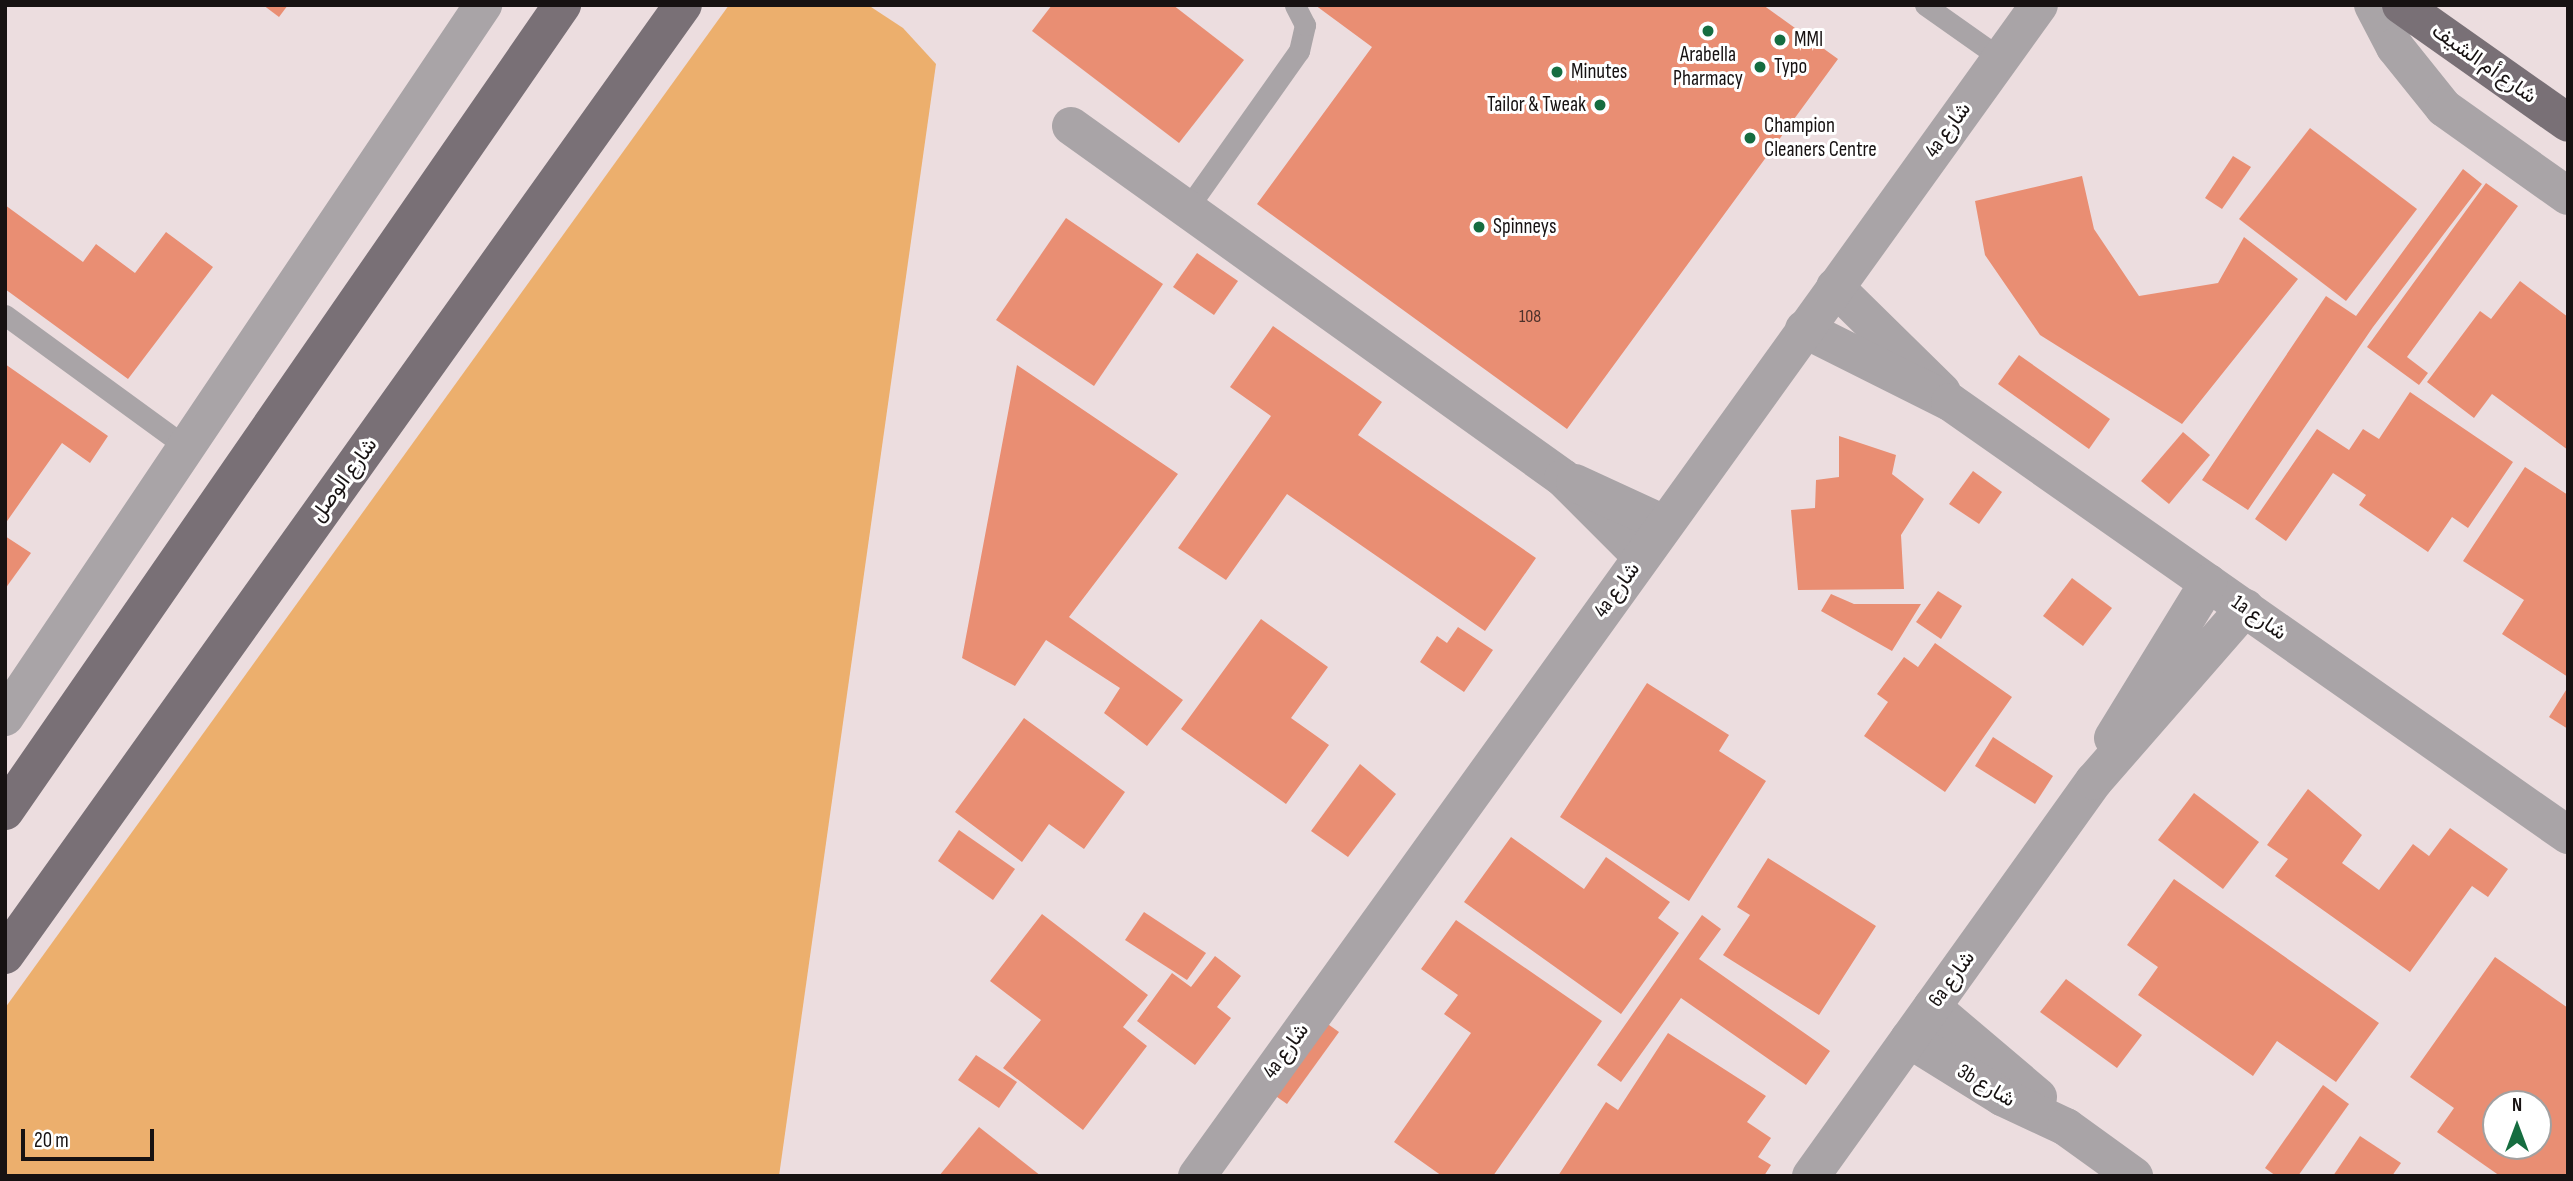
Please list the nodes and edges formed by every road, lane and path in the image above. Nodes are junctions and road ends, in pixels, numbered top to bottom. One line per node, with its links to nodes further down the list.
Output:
1 (483, 5): 18 (street)
2 (562, 5): 26 (main road)
3 (683, 5): 28 (main road, شارع الوصل)
4 (1295, 5): 13 (lane)
5 (1924, 5): 9 (lane)
6 (2039, 5): 9 (street, 4a شارع)
7 (2373, 5): 12 (street)
8 (2401, 5): 10 (main road, شارع أم الشيف)
9 (2000, 58): 14 (street, 4a شارع)
10 (2568, 123)
11 (1071, 126): 13 (street)
12 (2568, 195)
13 (1187, 209): 19 (street)
14 (1835, 287): 16 (street, 4a شارع); 17 (street, 1a شارع)
15 (5, 315): 18 (lane)
16 (1804, 329): 17 (street, 1a شارع); 20 (street, 4a شارع)
17 (1950, 402): 22 (street, 1a شارع)
18 (189, 449): 24 (street)
19 (1563, 478): 20 (street); 21 (street)
20 (1664, 524): 21 (street, 4a شارع)
21 (1641, 556): 32 (street, 4a شارع)
22 (2208, 583): 23 (street, 1a شارع); 25 (street, 6a شارع)
23 (2245, 608): 25 (street, 6a شارع); 27 (street, 1a شارع)
24 (5, 718)
25 (2094, 781): 29 (street, 6a شارع)
26 (5, 811)
27 (2568, 835)
28 (5, 955)
29 (1932, 1007): 30 (street, 6a شارع); 31 (street, 3b شارع)
30 (1909, 1039): 31 (street, 3b شارع); 33 (street, 6a شارع)
31 (2066, 1127): 34 (street, 3b شارع)
32 (1199, 1175)
33 (1811, 1176)
34 (2134, 1176)

